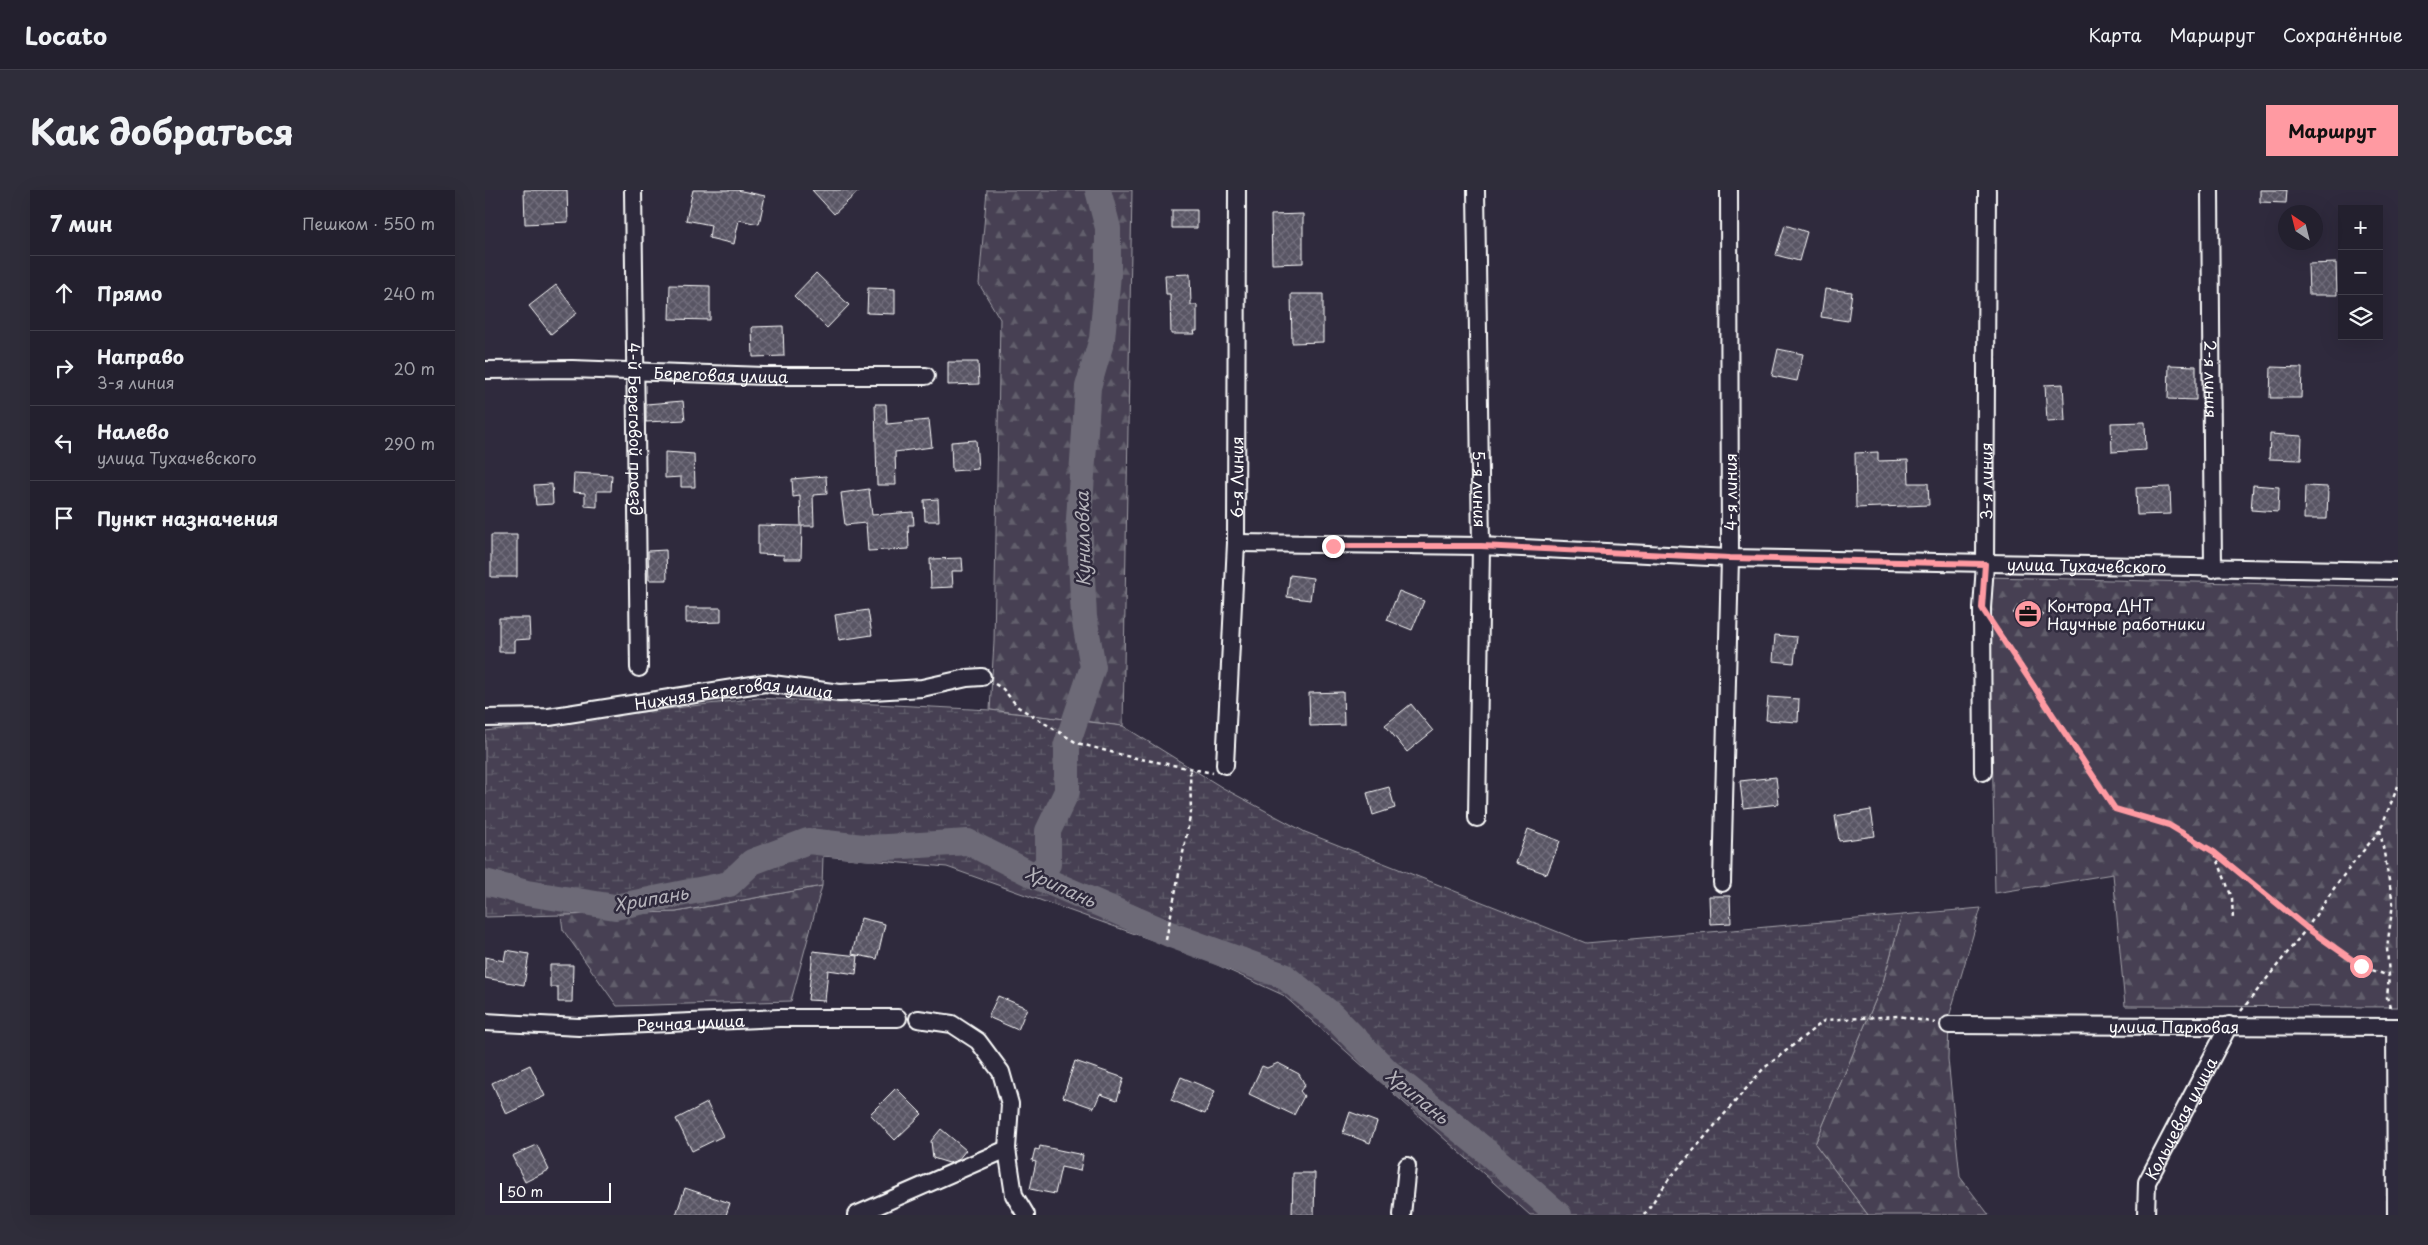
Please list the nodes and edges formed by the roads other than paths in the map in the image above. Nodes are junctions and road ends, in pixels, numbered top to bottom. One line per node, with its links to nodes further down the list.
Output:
1 (633, 190): 8 (street, 4-й Береговой проезд)
2 (1237, 190): 10 (street, 6-я Линия)
3 (1475, 190): 11 (street, 5-я линия)
4 (1729, 190): 12 (street, 4-я линия)
5 (1987, 190): 13 (street, 3-я линия)
6 (2210, 190): 14 (street, 2-я линия)
7 (485, 370): 8 (street, Береговая улица)
8 (633, 372): 9 (street, Береговая улица); 16 (street, 4-й Береговой проезд)
9 (927, 376)
10 (1236, 543): 11 (street, улица Тухачевского); 19 (street, 6-я Линия)
11 (1481, 546): 12 (street, улица Тухачевского); 21 (street, 5-я линия)
12 (1730, 558): 13 (street, улица Тухачевского); 22 (street, 4-я линия)
13 (1985, 564): 14 (street, улица Тухачевского); 20 (street, 3-я линия)
14 (2213, 568): 15 (street, улица Тухачевского)
15 (2398, 571)
16 (639, 668)
17 (982, 678): 18 (street, Нижняя Береговая улица)
18 (485, 718)
19 (1225, 765)
20 (1983, 772)
21 (1477, 818)
22 (1722, 883)
23 (898, 1018): 25 (street, Речная улица)
24 (918, 1020): 29 (street)
25 (485, 1022)
26 (1949, 1025): 27 (street, улица Парковая)
27 (2229, 1026): 28 (street, улица Парковая); 34 (street, Кольцевая улица)
28 (2397, 1027): 35 (street)
29 (1007, 1149): 31 (street); 32 (street)
30 (1407, 1166): 33 (street)
31 (857, 1215)
32 (1026, 1215)
33 (1402, 1215)
34 (2146, 1215)
35 (2396, 1215)

